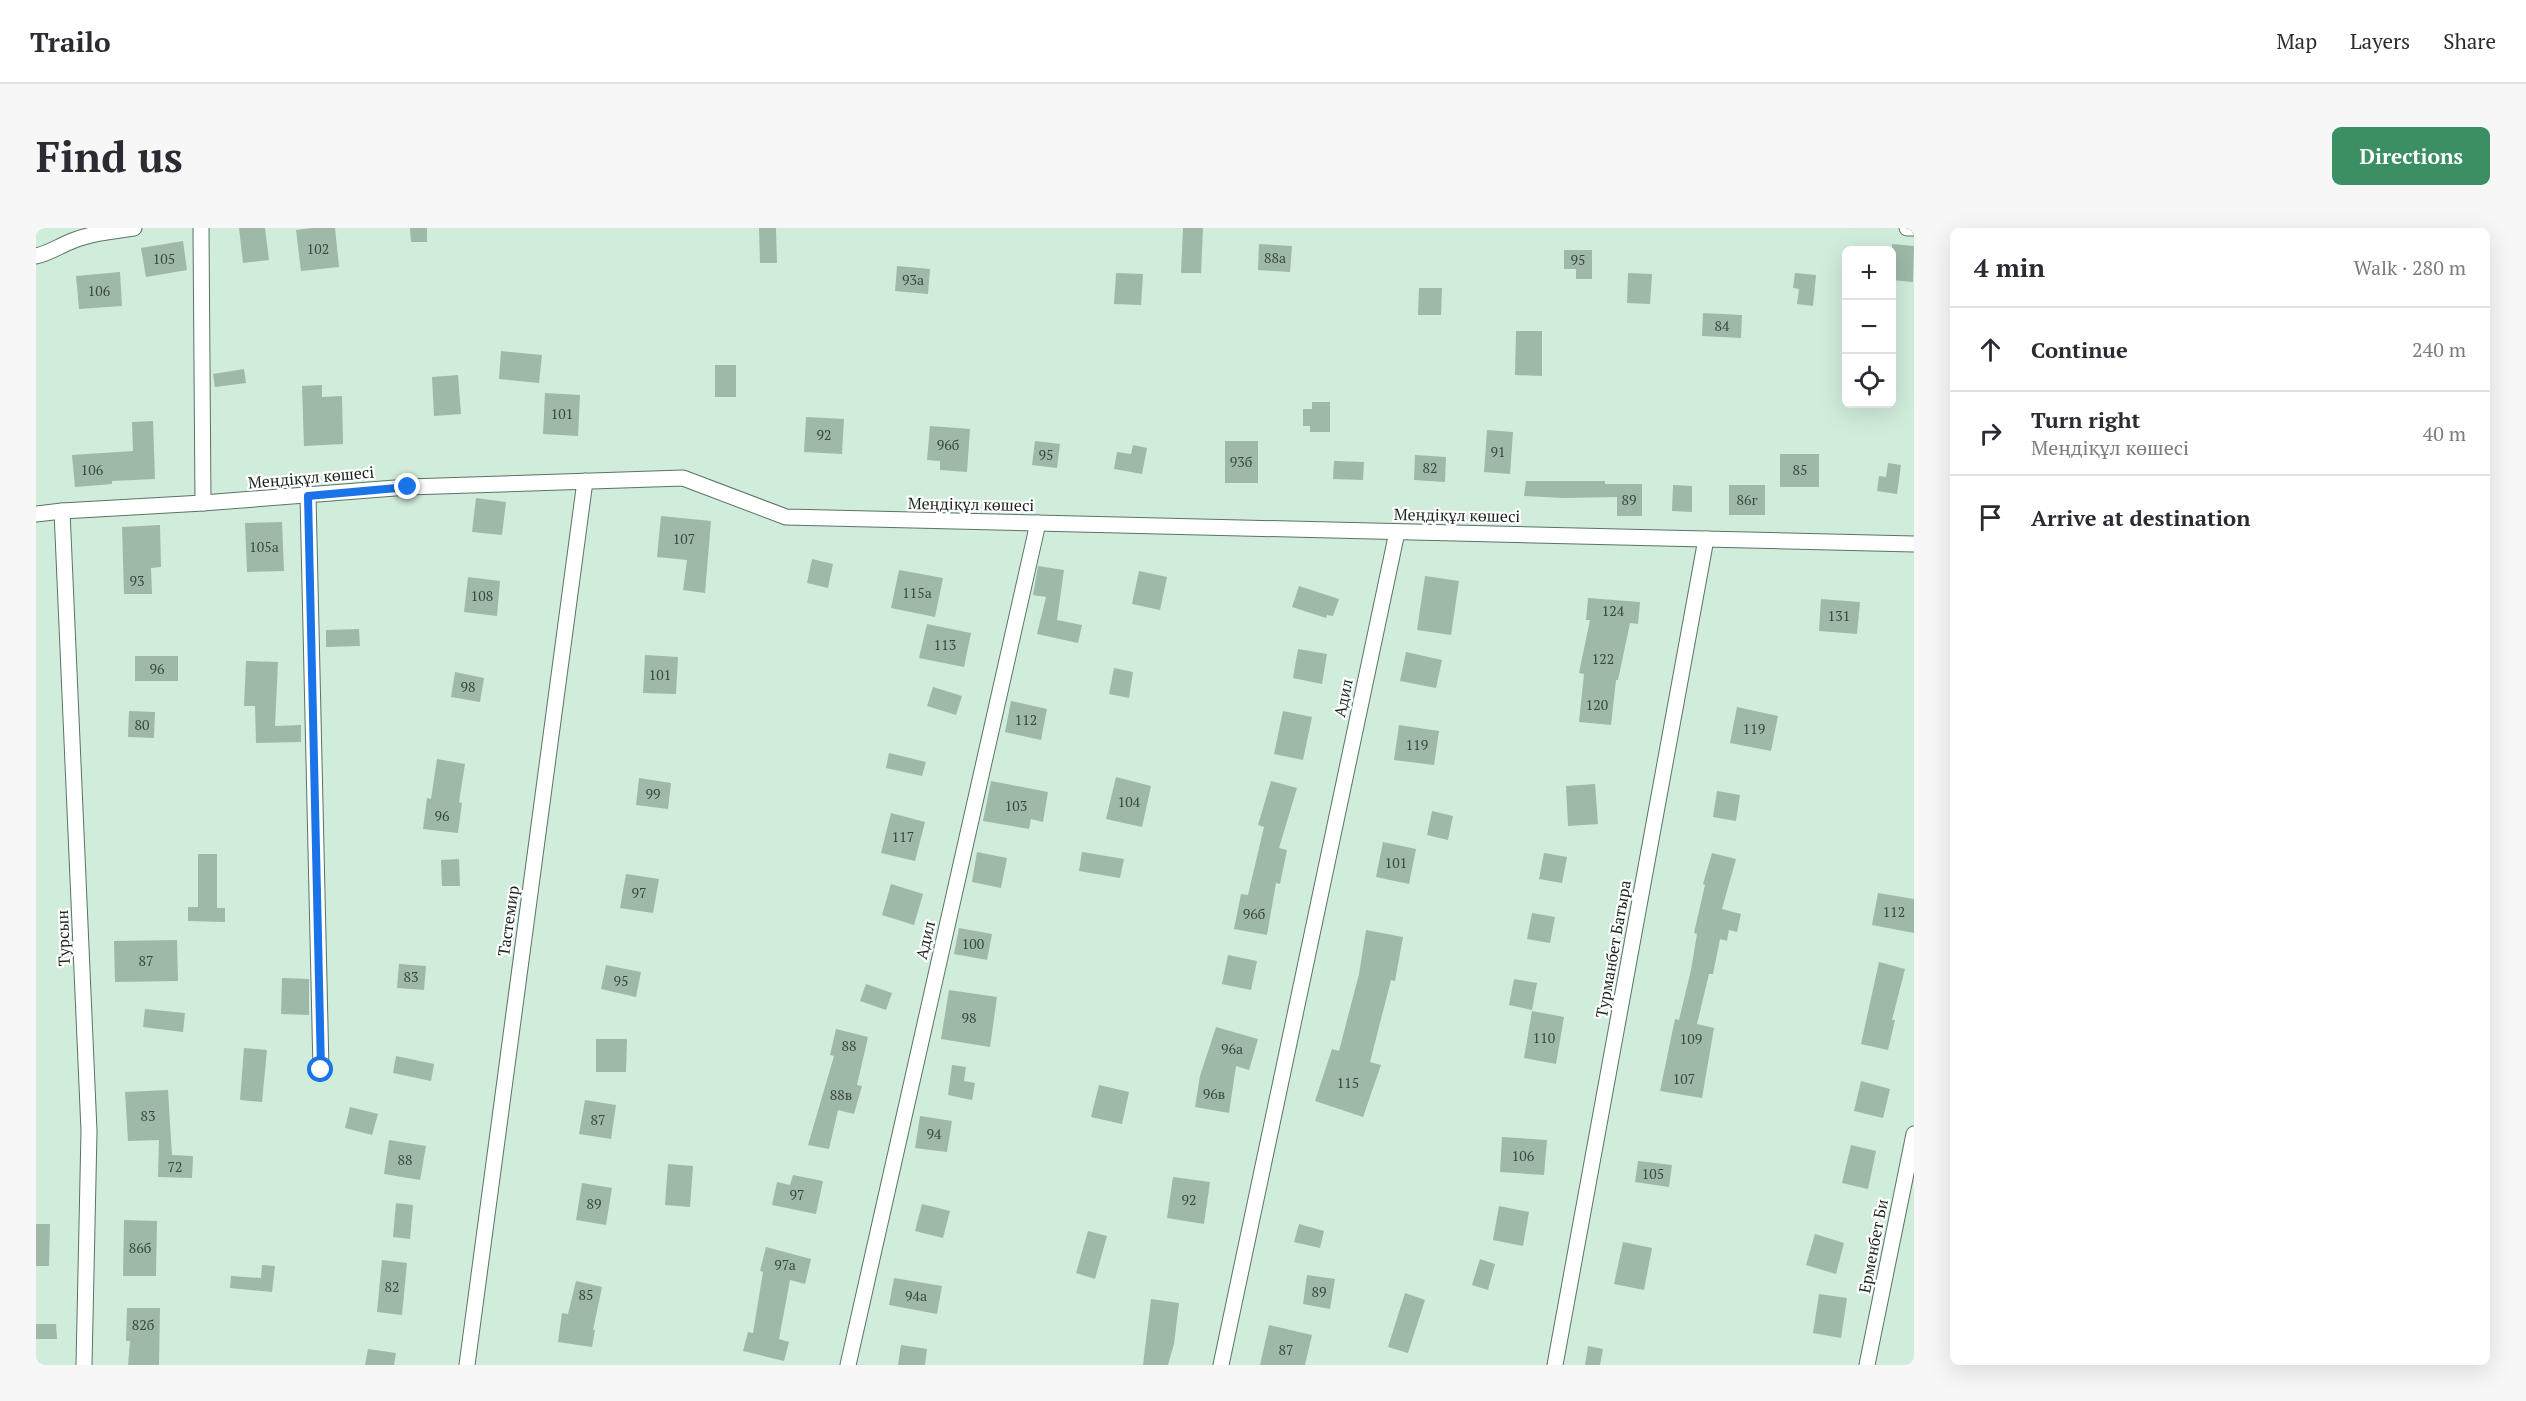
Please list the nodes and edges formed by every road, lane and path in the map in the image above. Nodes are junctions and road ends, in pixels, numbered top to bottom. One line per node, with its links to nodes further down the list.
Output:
1 (134, 228): 5 (street)
2 (201, 228): 8 (street)
3 (1907, 228): 4 (street)
4 (1914, 228)
5 (36, 256)
6 (585, 481): 7 (street, Меңдіқұл көшесі); 11 (street, Меңдіқұл көшесі); 18 (street, Тастемир)
7 (308, 496): 8 (street, Меңдіқұл көшесі); 15 (street)
8 (203, 504): 9 (street, Меңдіқұл көшесі)
9 (62, 511): 10 (street, Меңдіқұл көшесі); 17 (street, Турсын)
10 (36, 514)
11 (1038, 523): 12 (street, Меңдіқұл көшесі); 19 (street, Адил)
12 (1396, 532): 13 (street, Меңдіқұл көшесі); 20 (street, Адил)
13 (1706, 539): 14 (street, Меңдіқұл көшесі); 21 (street, Турманбет Батыра)
14 (1914, 544)
15 (321, 1070)
16 (1914, 1134): 22 (street, Ерменбет Би)
17 (84, 1365)
18 (467, 1365)
19 (848, 1365)
20 (1221, 1365)
21 (1555, 1365)
22 (1867, 1365)

